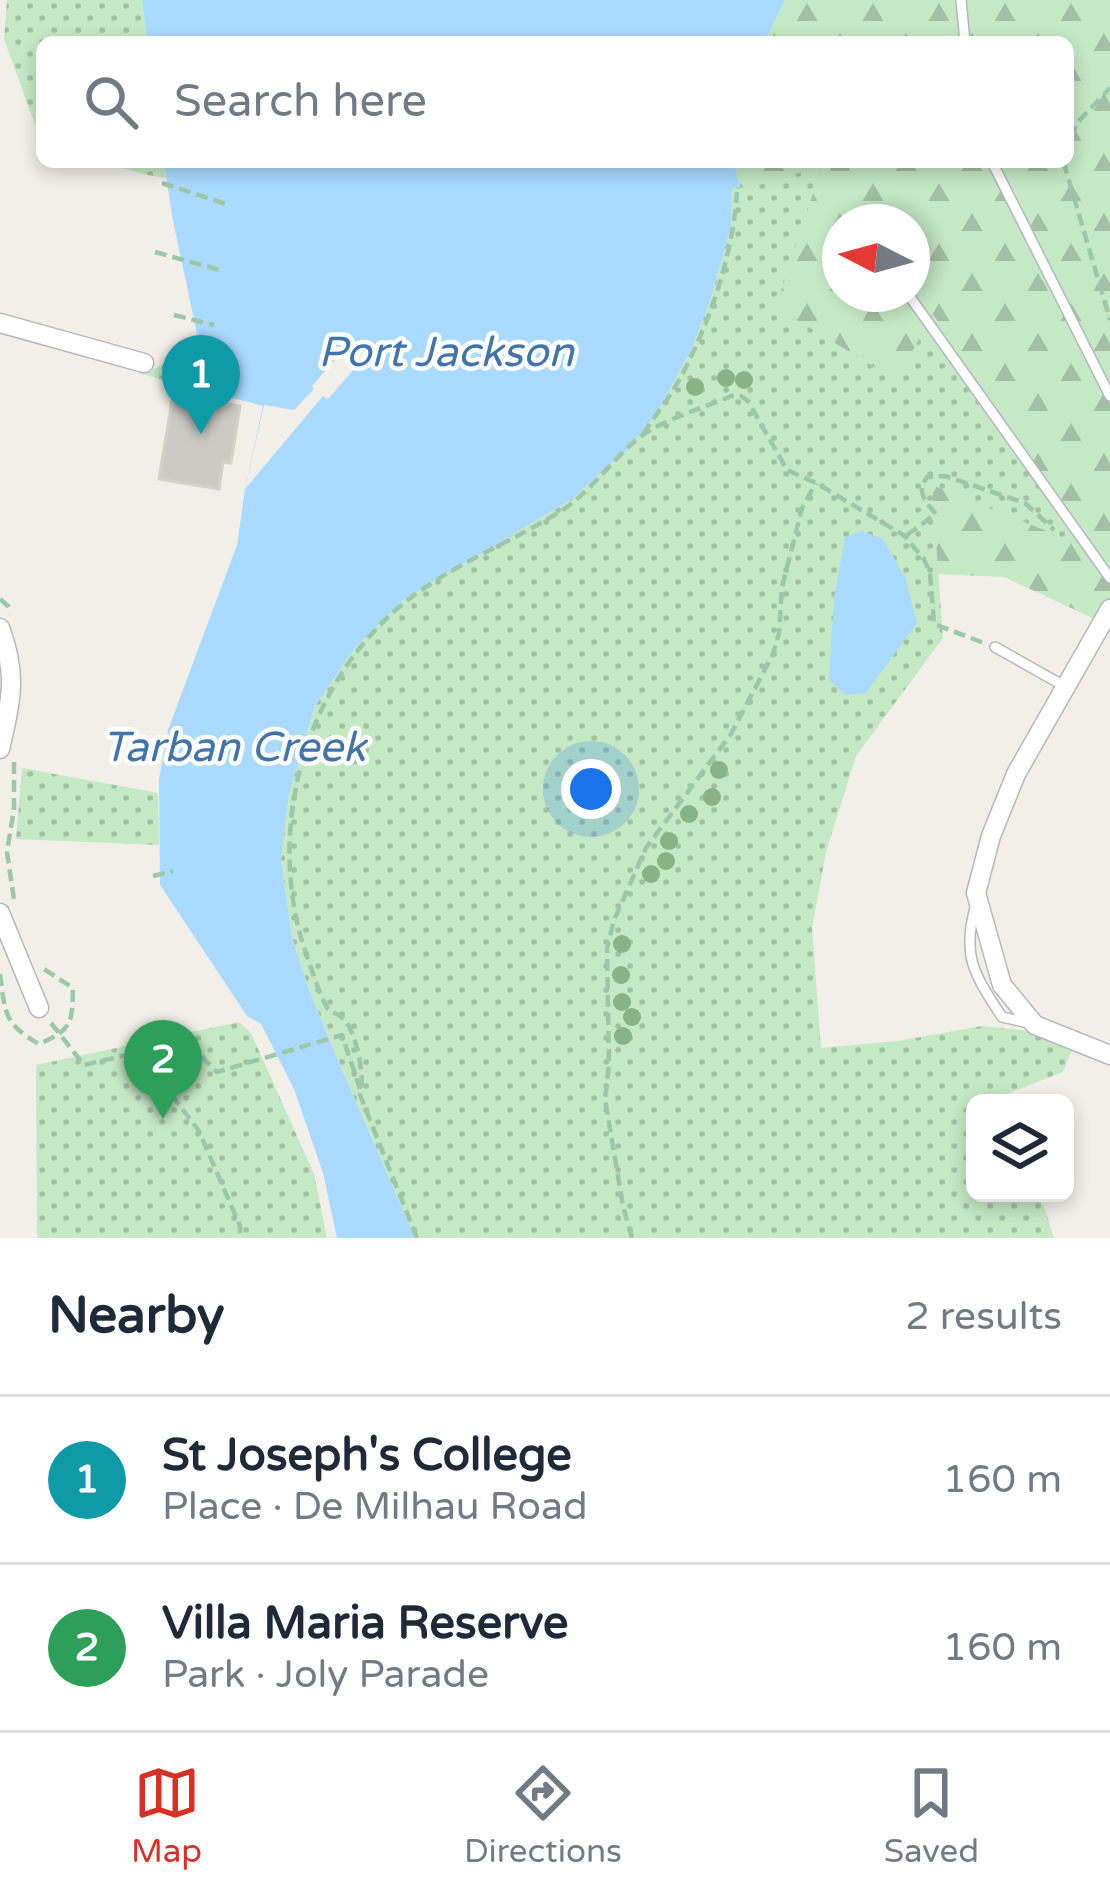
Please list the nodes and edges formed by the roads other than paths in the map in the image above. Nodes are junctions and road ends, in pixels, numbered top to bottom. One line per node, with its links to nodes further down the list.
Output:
1 (961, 0): 2 (lane)
2 (964, 36)
3 (995, 168): 7 (lane)
4 (921, 312): 8 (lane)
5 (0, 323): 6 (street)
6 (144, 363)
7 (1110, 396)
8 (1110, 578)
9 (1110, 609): 12 (street)
10 (8, 628): 13 (street)
11 (995, 647): 12 (lane)
12 (1066, 687): 16 (street)
13 (7, 755)
14 (8, 913): 15 (street)
15 (39, 1008)
16 (1110, 1055)

